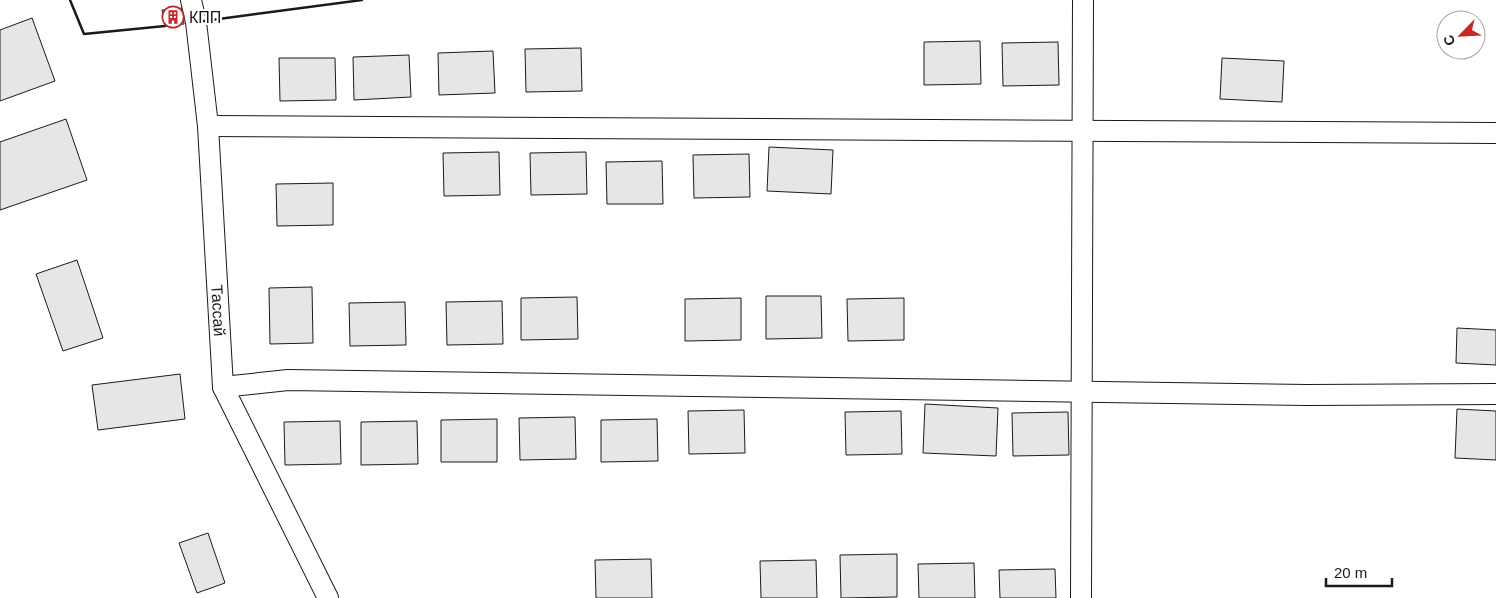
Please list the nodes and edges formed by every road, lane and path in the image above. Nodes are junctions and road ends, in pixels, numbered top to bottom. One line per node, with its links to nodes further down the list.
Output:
1 (191, 0): 3 (street, Тассай)
2 (1083, 0): 4 (street)
3 (208, 126): 4 (street); 6 (street, Тассай)
4 (1083, 130): 5 (street); 7 (street)
5 (1496, 133)
6 (223, 387): 7 (street); 9 (street, Тассай)
7 (1082, 392): 8 (street); 10 (street)
8 (1496, 394)
9 (328, 598)
10 (1081, 598)

